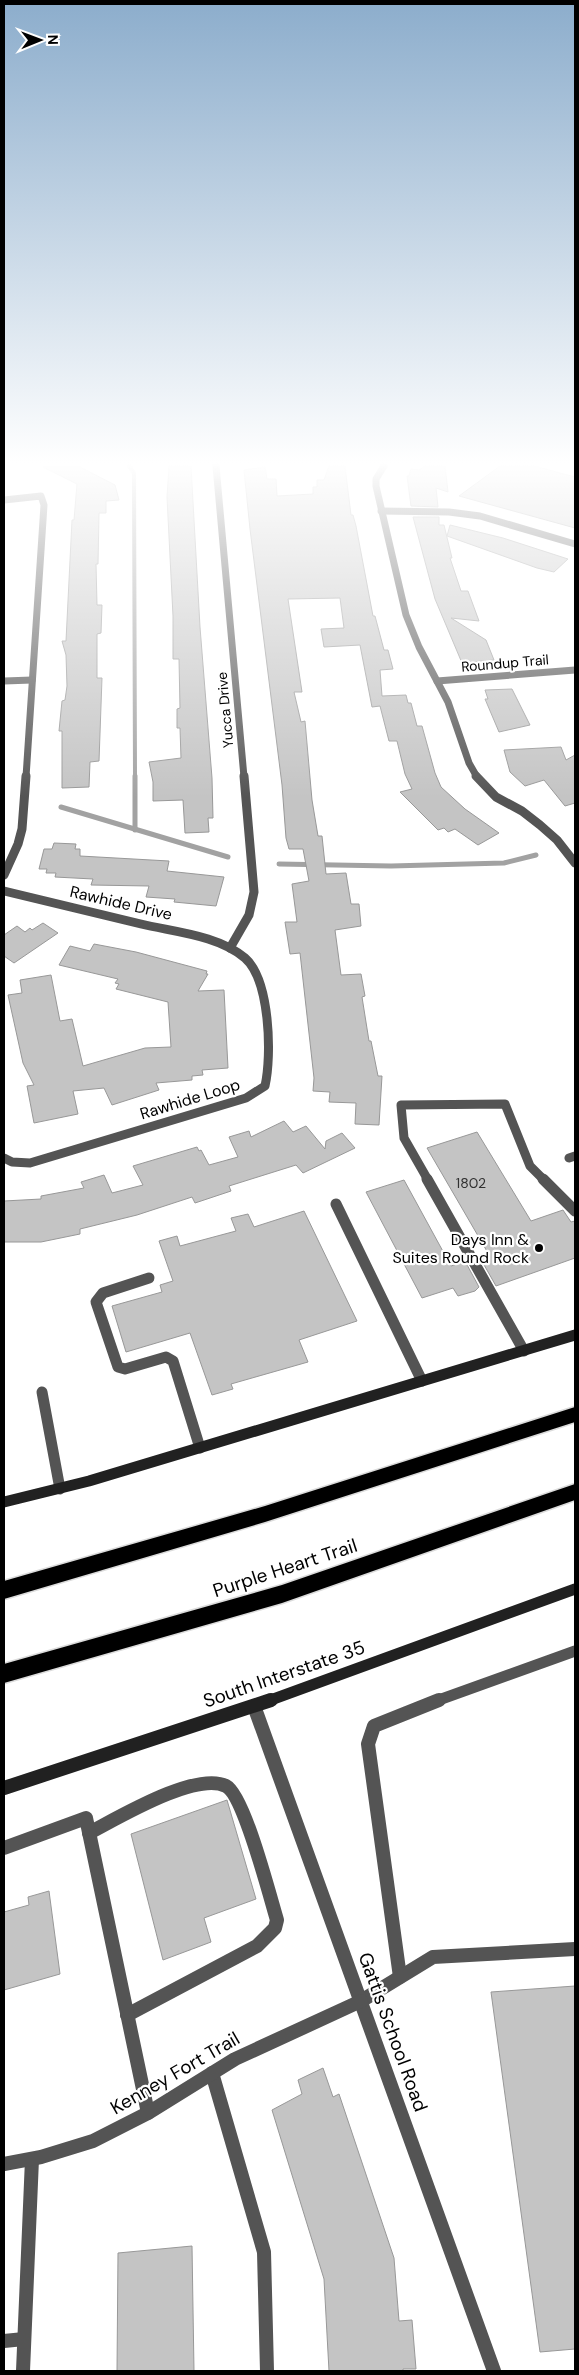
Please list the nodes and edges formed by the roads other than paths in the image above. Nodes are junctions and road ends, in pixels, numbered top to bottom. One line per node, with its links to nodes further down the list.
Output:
1 (39, 577): 5 (street)
2 (226, 577): 11 (street, Yucca Drive)
3 (397, 577): 7 (street)
4 (575, 670): 7 (street, Roundup Trail)
5 (32, 680): 6 (street); 9 (street)
6 (4, 681)
7 (437, 681): 8 (street)
8 (575, 863)
9 (4, 875)
10 (4, 891): 11 (street, Rawhide Drive)
11 (230, 948): 12 (street, Rawhide Loop)
12 (4, 1158)
13 (336, 1204): 18 (street)
14 (575, 1211): 17 (street)
15 (148, 1278): 21 (street)
16 (575, 1335): 17 (main road)
17 (524, 1351): 18 (main road)
18 (422, 1381): 21 (main road)
19 (42, 1392): 22 (street)
20 (575, 1414): 26 (highway)
21 (200, 1448): 22 (main road)
22 (60, 1488): 24 (main road)
23 (575, 1492): 28 (highway, Purple Heart Trail)
24 (4, 1502)
25 (575, 1589): 29 (main road, South Interstate 35)
26 (4, 1590)
27 (575, 1651): 34 (street)
28 (4, 1674)
29 (254, 1706): 30 (main road, South Interstate 35); 35 (street, Gattis School Road)
30 (4, 1788)
31 (89, 1833): 32 (street); 36 (street); 36 (street)
32 (4, 1848)
33 (575, 1949): 34 (street, Kenney Fort Trail)
34 (400, 1977): 35 (street, Kenney Fort Trail)
35 (361, 2001): 37 (street, Kenney Fort Trail); 45 (street, Gattis School Road)
36 (127, 2015): 38 (street)
37 (212, 2073): 38 (street, Kenney Fort Trail); 44 (street)
38 (148, 2113): 39 (street, Kenney Fort Trail)
39 (32, 2159): 40 (street, Kenney Fort Trail); 41 (street)
40 (4, 2164)
41 (24, 2340): 42 (street); 43 (street)
42 (4, 2341)
43 (23, 2371)
44 (267, 2371)
45 (494, 2371)

